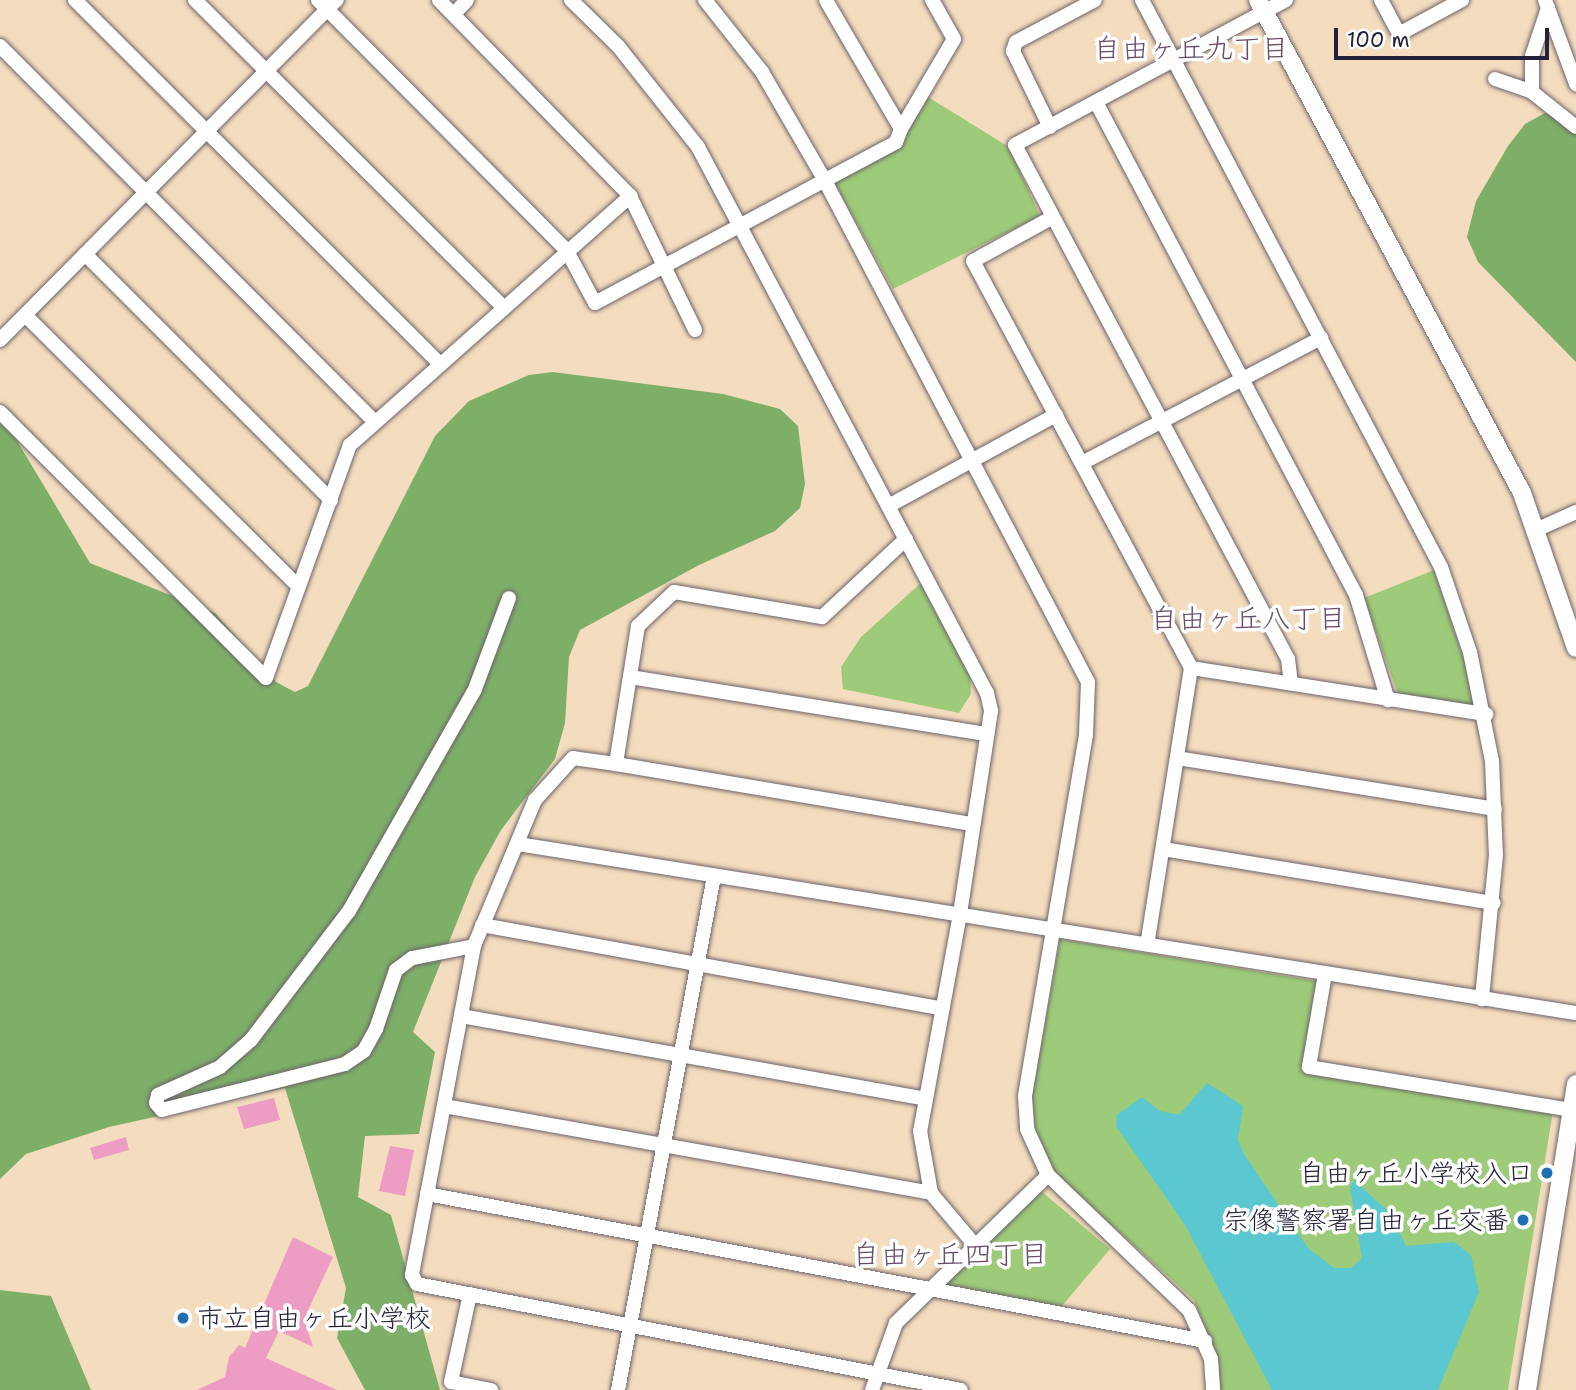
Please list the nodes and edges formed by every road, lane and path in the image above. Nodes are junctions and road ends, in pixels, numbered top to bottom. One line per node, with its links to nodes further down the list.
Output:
1 (75, 0): 28 (street)
2 (195, 0): 20 (street)
3 (439, 0): 17 (street)
4 (467, 0): 17 (street)
5 (571, 0): 33 (street)
6 (705, 0): 29 (street)
7 (825, 0): 27 (street)
8 (932, 0): 27 (street)
9 (1095, 0): 25 (street)
10 (1142, 0): 19 (street)
11 (1286, 0): 16 (street)
12 (1381, 0): 13 (street)
13 (1462, 0)
14 (328, 3): 20 (street); 34 (street)
15 (1546, 4): 22 (street); 23 (street)
16 (1261, 6): 19 (street); 53 (street)
17 (454, 14): 31 (street)
18 (0, 46): 30 (street)
19 (1175, 60): 24 (street); 40 (street)
20 (267, 70): 28 (street); 37 (street)
21 (1495, 79): 23 (street)
22 (1576, 84)
23 (1532, 92): 26 (street)
24 (1096, 102): 25 (street); 43 (street)
25 (1050, 127): 32 (street)
26 (1576, 127)
27 (901, 129): 29 (street)
28 (207, 132): 30 (street); 42 (street)
29 (824, 179): 33 (street); 48 (street)
30 (146, 194): 35 (street); 46 (street)
31 (630, 196): 34 (street); 36 (street)
32 (1053, 217): 45 (street); 47 (street)
33 (740, 225): 36 (street); 51 (street)
34 (567, 251): 36 (street); 37 (street)
35 (85, 254): 38 (street); 50 (street)
36 (664, 265): 39 (street)
37 (503, 307): 42 (street)
38 (25, 315): 41 (street); 55 (street)
39 (695, 330)
40 (1321, 338): 43 (street); 62 (street)
41 (0, 340)
42 (440, 364): 46 (street)
43 (1242, 380): 47 (street); 61 (street)
44 (0, 412): 55 (street)
45 (1056, 415): 48 (street); 49 (street)
46 (375, 422): 50 (street)
47 (1162, 422): 49 (street); 60 (street)
48 (972, 458): 51 (street); 74 (street)
49 (1082, 463): 58 (street)
50 (331, 500): 55 (street)
51 (890, 505): 54 (street)
52 (1576, 512): 53 (street)
53 (1538, 529): 57 (street)
54 (906, 539): 59 (street); 63 (street)
55 (297, 585)
56 (509, 598): 75 (street)
57 (1575, 641)
58 (1191, 668): 60 (street); 64 (street)
59 (630, 677): 63 (street); 65 (street)
60 (1291, 683): 61 (street)
61 (1388, 700): 62 (street)
62 (1486, 714): 66 (street)
63 (987, 734): 67 (street)
64 (1177, 758): 66 (street); 69 (street)
65 (616, 764): 67 (street); 68 (street)
66 (1495, 809): 71 (street)
67 (972, 824): 72 (street)
68 (518, 844): 70 (street); 73 (street)
69 (1163, 849): 71 (street); 76 (street)
70 (714, 876): 72 (street); 77 (street)
71 (1494, 903): 79 (street)
72 (960, 914): 74 (street); 80 (street)
73 (482, 925): 75 (street); 77 (street)
74 (1055, 930): 76 (street); 89 (street)
75 (474, 946): 82 (street)
76 (1147, 946): 78 (street)
77 (697, 965): 80 (street); 83 (street)
78 (1325, 974): 79 (street); 87 (street)
79 (1482, 999): 81 (street)
80 (942, 1009): 85 (street)
81 (1576, 1013)
82 (461, 1016): 83 (street); 86 (street)
83 (680, 1055): 85 (street); 88 (street)
84 (1576, 1084): 87 (street)
85 (925, 1099): 90 (street)
86 (444, 1106): 88 (street); 91 (street)
87 (1572, 1110): 104 (street)
88 (663, 1146): 90 (street); 92 (street)
89 (1048, 1175): 93 (street); 97 (street)
90 (931, 1193): 93 (street)
91 (427, 1194): 92 (street); 95 (street)
92 (647, 1235): 94 (street); 96 (street)
93 (974, 1244): 94 (street)
94 (926, 1288): 97 (street); 98 (street)
95 (470, 1294): 96 (street); 99 (street)
96 (631, 1325): 98 (street); 100 (street)
97 (1205, 1341): 103 (street)
98 (875, 1373): 101 (street); 102 (street)
99 (491, 1390)
100 (618, 1390)
101 (872, 1390)
102 (961, 1390)
103 (1213, 1390)
104 (1527, 1390)

